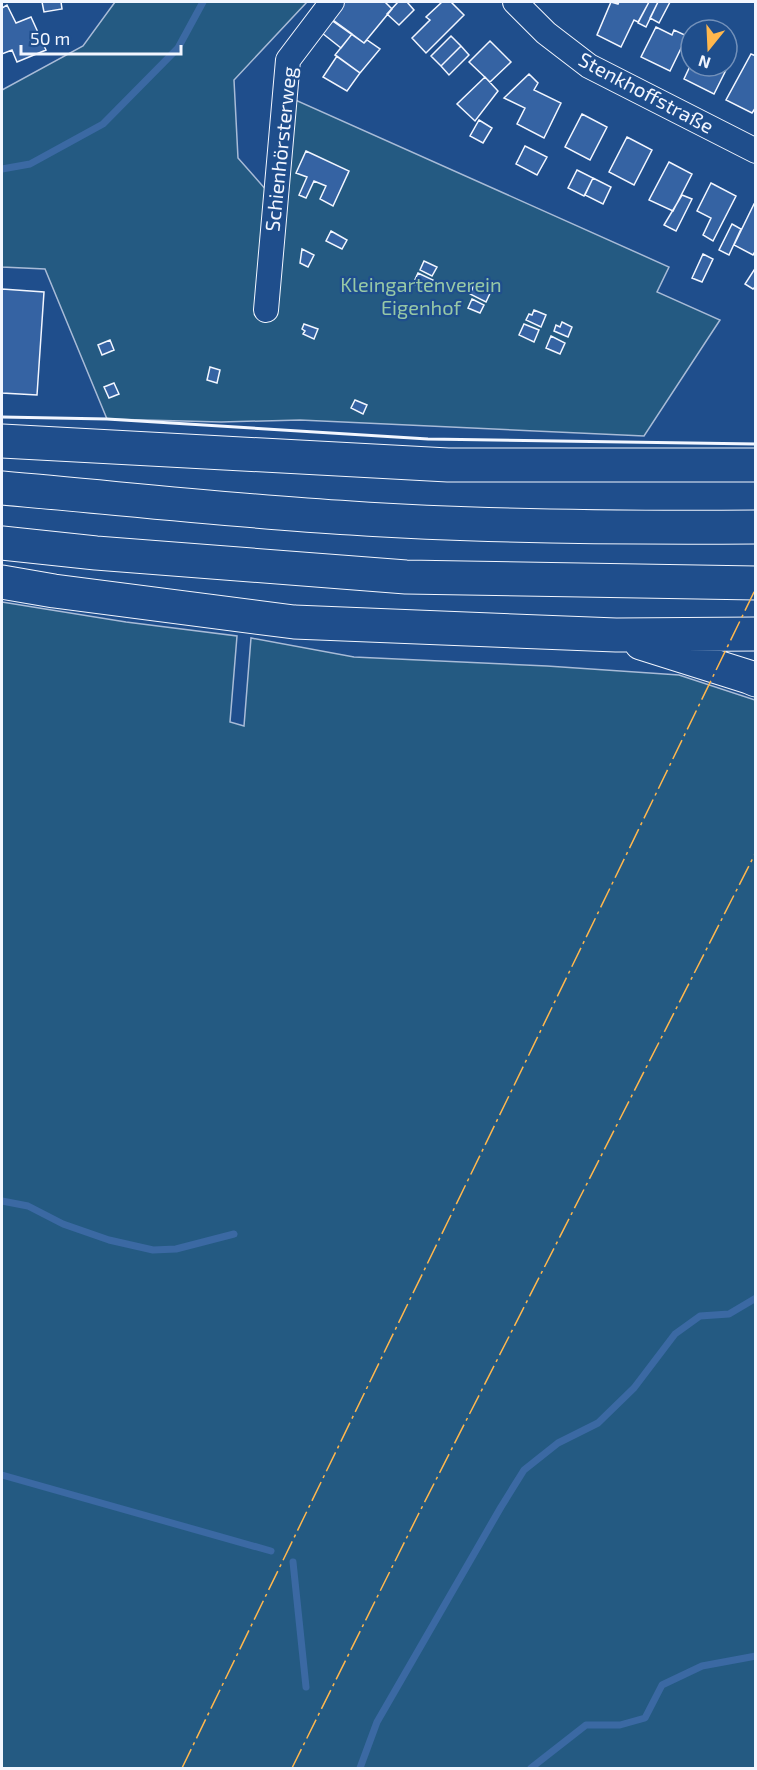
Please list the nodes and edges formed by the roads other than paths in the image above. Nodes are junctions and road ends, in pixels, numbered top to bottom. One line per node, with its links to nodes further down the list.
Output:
1 (332, 2): 4 (street, Schienhörsterweg)
2 (516, 2): 3 (street, Stenkhoffstraße)
3 (756, 151)
4 (266, 310)
5 (2, 441): 6 (highway)
6 (756, 465)
7 (2, 488): 8 (highway)
8 (756, 527)
9 (2, 543): 11 (highway)
10 (2, 582): 13 (highway)
11 (756, 582)
12 (756, 634): 13 (highway)
13 (616, 635): 14 (highway)
14 (756, 680)

